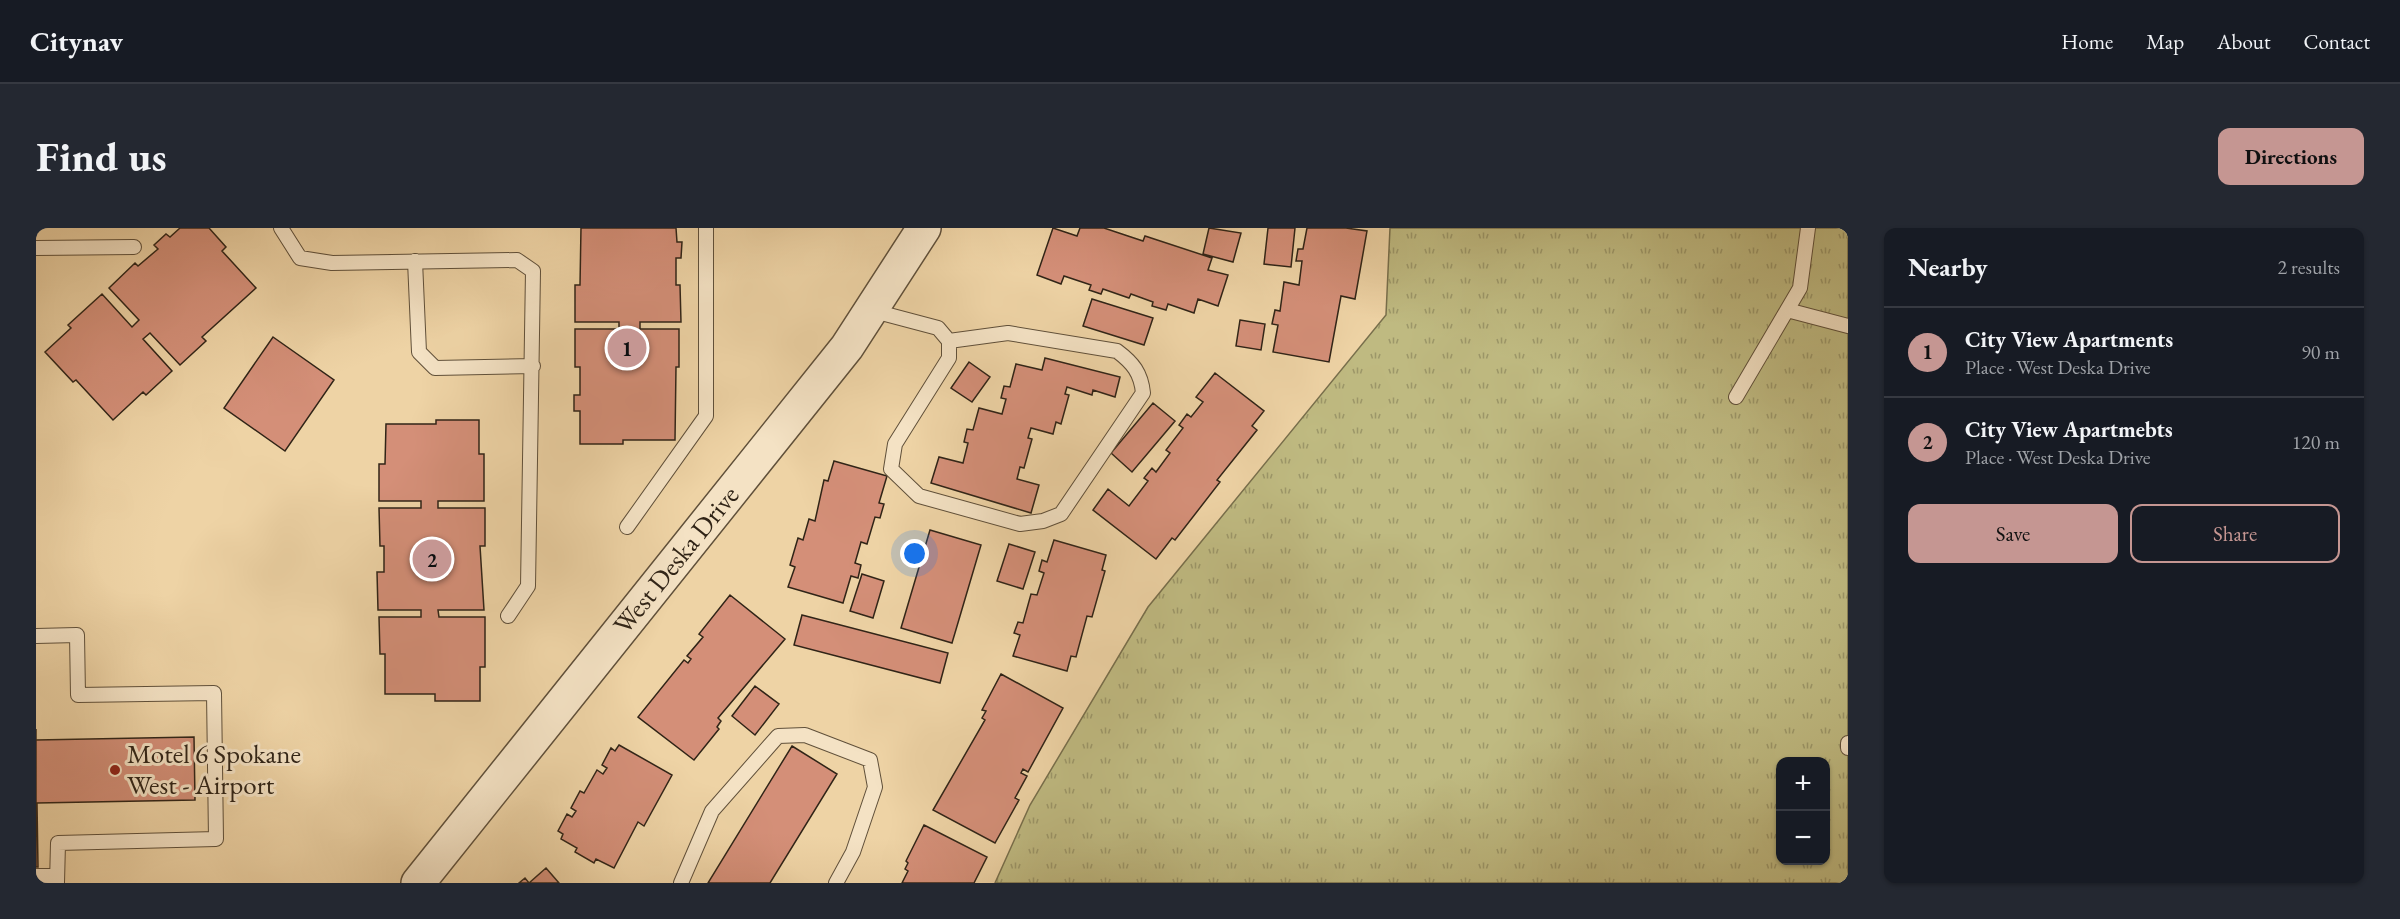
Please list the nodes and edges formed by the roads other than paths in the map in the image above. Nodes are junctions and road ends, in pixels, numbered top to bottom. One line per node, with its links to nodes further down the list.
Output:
1 (281, 228): 7 (lane)
2 (706, 228): 14 (lane)
3 (924, 228): 8 (street, West Deska Drive)
4 (1808, 228): 9 (lane)
5 (134, 247): 6 (lane)
6 (36, 248)
7 (415, 261): 12 (lane); 12 (lane)
8 (870, 310): 11 (lane); 21 (street, West Deska Drive)
9 (1787, 310): 10 (lane); 13 (lane)
10 (1848, 326)
11 (949, 341): 11 (lane)
12 (533, 366): 15 (lane)
13 (1736, 397)
14 (627, 527)
15 (508, 616)
16 (36, 636): 20 (lane)
17 (1848, 743): 18 (lane)
18 (1848, 748)
19 (36, 876): 20 (lane)
20 (57, 880)
21 (417, 883)
22 (681, 883): 23 (lane)
23 (836, 883)

